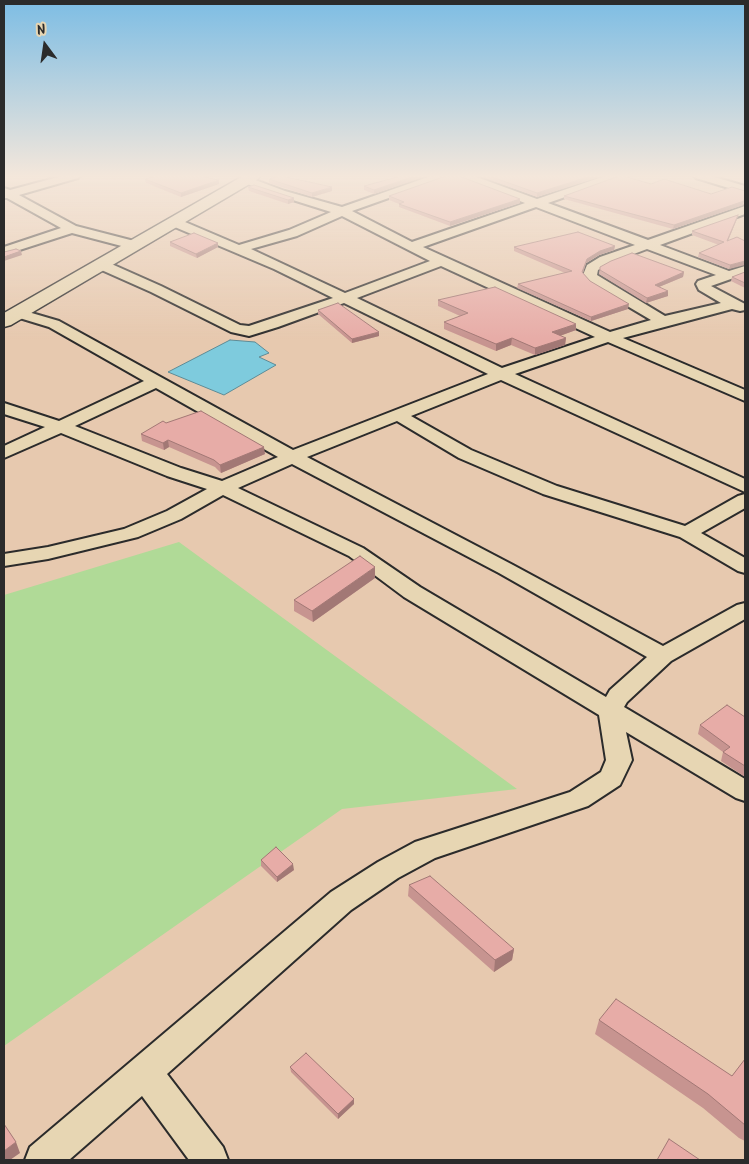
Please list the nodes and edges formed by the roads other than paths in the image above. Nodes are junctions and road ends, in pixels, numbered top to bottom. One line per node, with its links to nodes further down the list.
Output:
1 (68, 230): 14 (street)
2 (77, 230): 11 (street)
3 (159, 230): 11 (highway)
4 (194, 230): 13 (street)
5 (299, 230): 13 (street)
6 (381, 230): 12 (street)
7 (458, 230): 12 (street)
8 (613, 230): 10 (street)
9 (688, 230): 10 (street)
10 (650, 244): 18 (street); 22 (street)
11 (133, 245): 16 (highway)
12 (412, 246): 15 (street)
13 (238, 249): 19 (street)
14 (4, 251)
15 (441, 261): 19 (street); 23 (street)
16 (102, 265): 19 (street); 21 (highway)
17 (745, 270): 18 (street)
18 (728, 275): 20 (street)
19 (345, 298): 24 (street)
20 (740, 307): 22 (street)
21 (11, 317): 25 (street)
22 (664, 322): 23 (street)
23 (609, 338): 24 (street); 26 (street)
24 (501, 374): 28 (street); 32 (street)
25 (156, 382): 29 (street); 31 (street)
26 (745, 396)
27 (4, 408): 29 (street)
28 (398, 416): 31 (street); 35 (street)
29 (58, 426): 30 (street); 33 (street)
30 (4, 453)
31 (292, 457): 33 (street); 39 (street)
32 (745, 486)
33 (223, 488): 36 (street); 40 (street)
34 (745, 500): 35 (street)
35 (687, 533): 37 (street)
36 (4, 560)
37 (745, 567)
38 (745, 610): 39 (street)
39 (663, 656): 40 (street)
40 (610, 710): 41 (street); 42 (street)
41 (745, 791)
42 (145, 1072): 43 (street); 44 (street)
43 (43, 1160)
44 (210, 1160)

